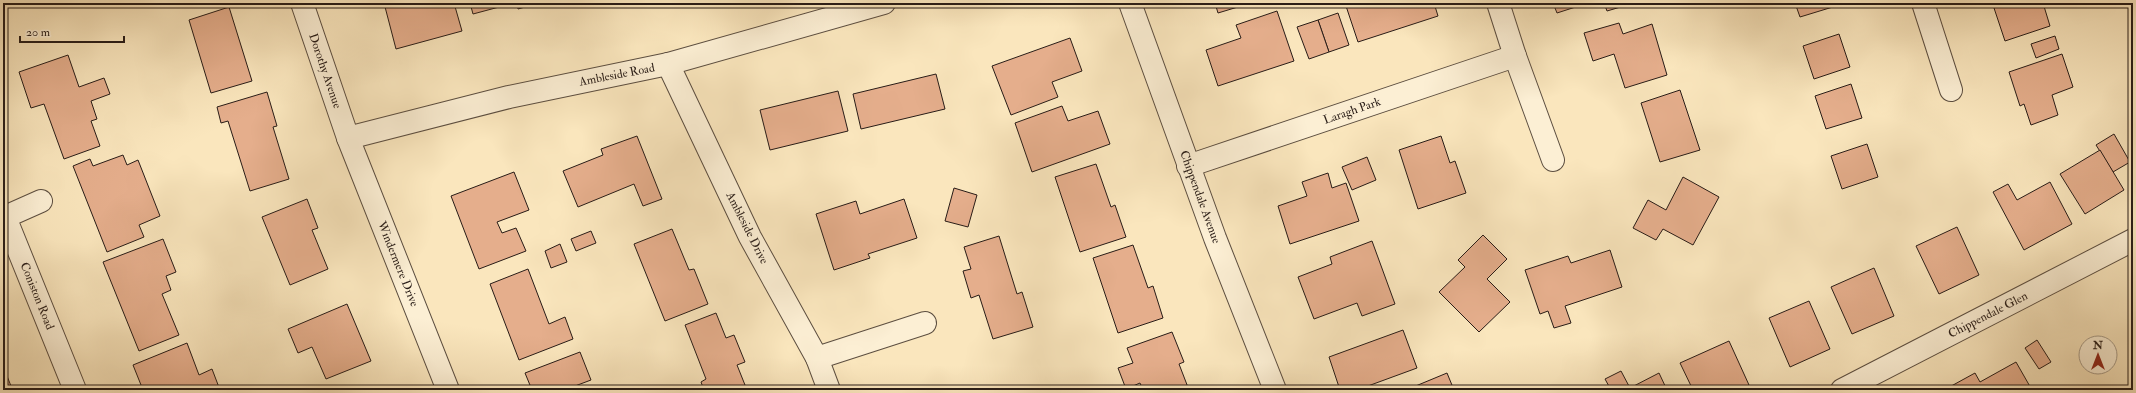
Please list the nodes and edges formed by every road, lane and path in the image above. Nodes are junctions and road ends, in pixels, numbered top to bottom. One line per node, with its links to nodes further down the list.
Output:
1 (302, 3): 9 (street, Dorothy Avenue)
2 (884, 3): 7 (street, Ambleside Road)
3 (1130, 3): 11 (street, Chippendale Avenue)
4 (1498, 3): 6 (street)
5 (1923, 3): 8 (street)
6 (1515, 56): 10 (street); 11 (street, Laragh Park)
7 (668, 64): 9 (street, Ambleside Road); 15 (street, Ambleside Drive)
8 (1951, 90)
9 (348, 138): 17 (street, Windermere Drive)
10 (1553, 160)
11 (1188, 166): 19 (street, Chippendale Avenue)
12 (41, 201): 16 (street, Coniston Road)
13 (2133, 240): 20 (street, Chippendale Glen)
14 (925, 322): 15 (street)
15 (817, 358): 18 (street, Ambleside Drive)
16 (75, 390)
17 (448, 390)
18 (829, 390)
19 (1275, 390)
20 (1842, 390)

